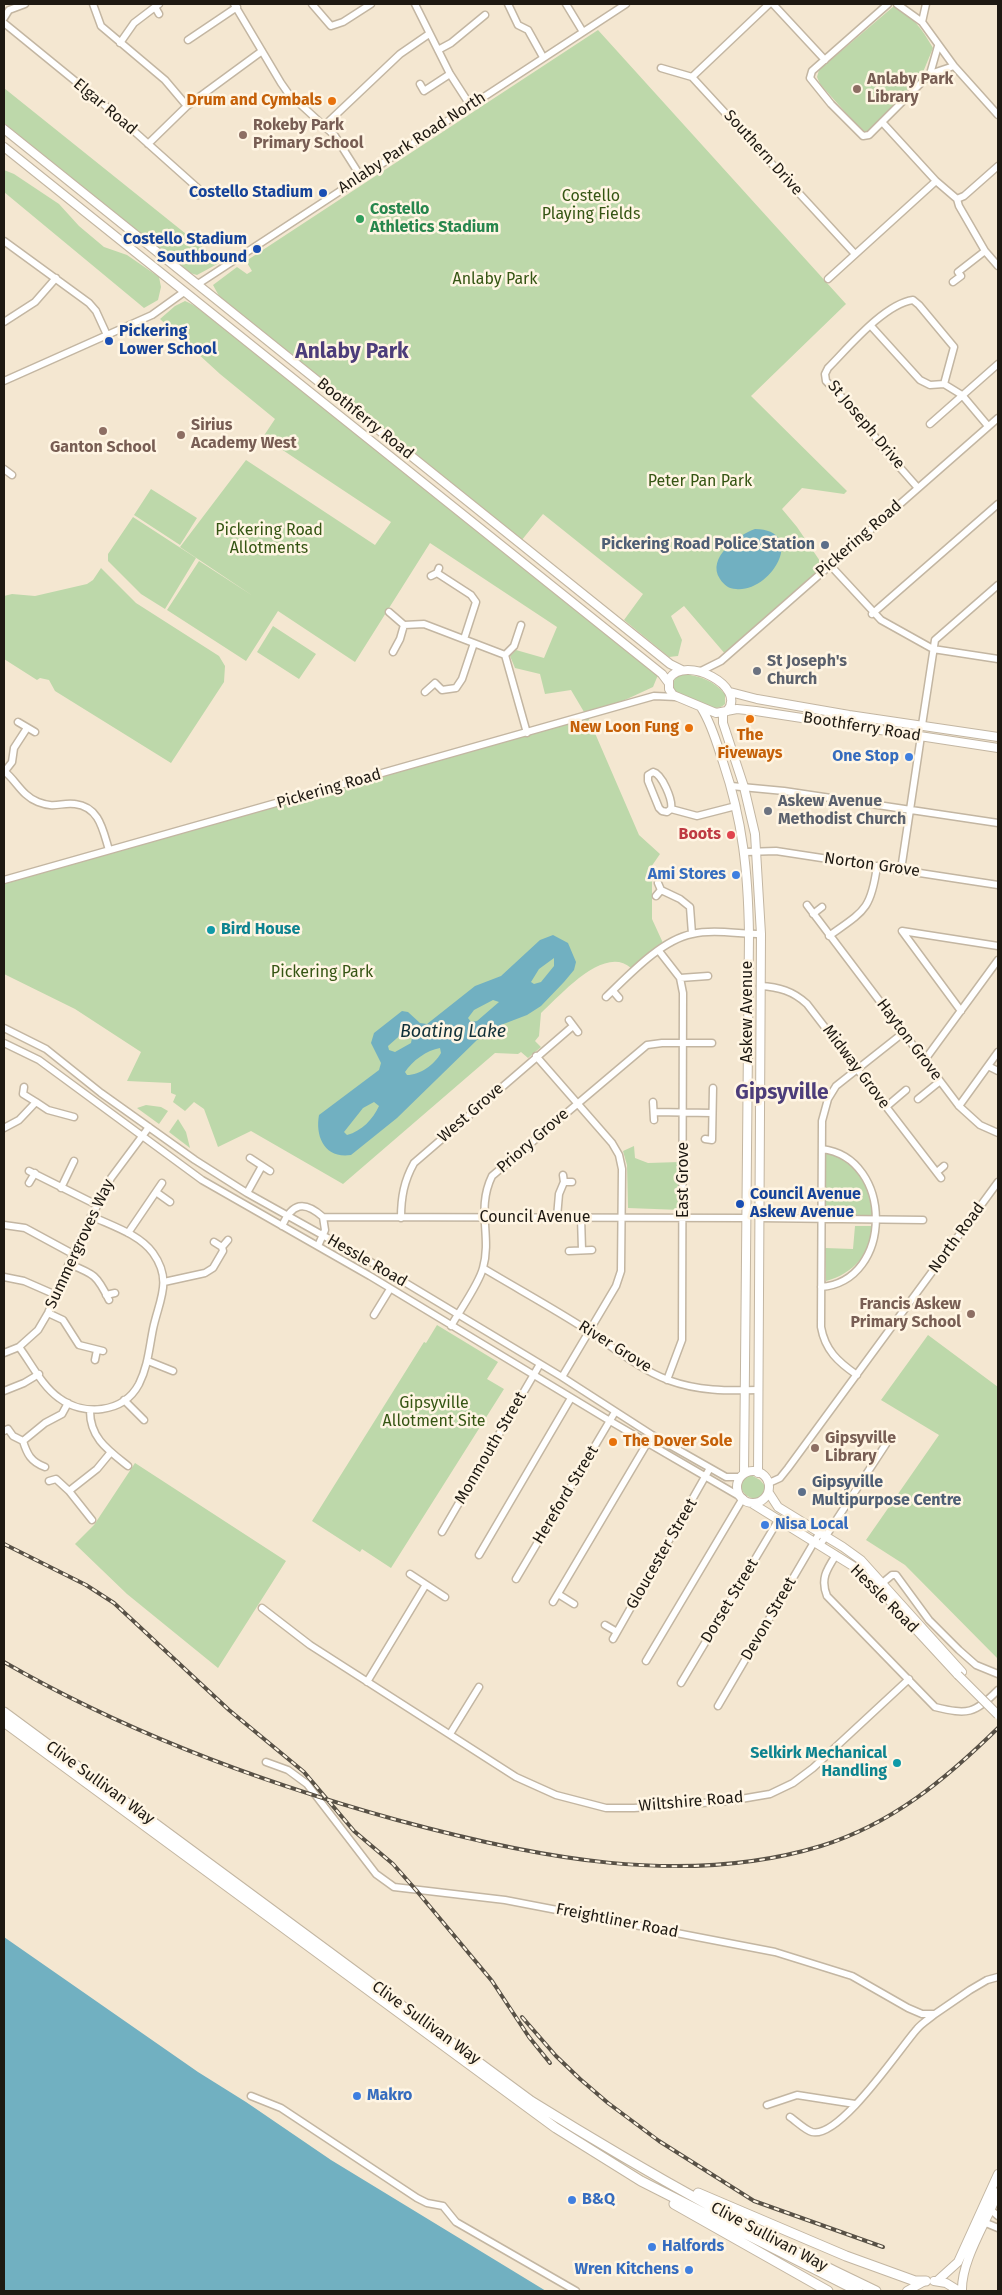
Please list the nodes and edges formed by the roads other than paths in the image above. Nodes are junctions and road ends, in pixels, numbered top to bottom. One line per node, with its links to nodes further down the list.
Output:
1 (25, 4): 18 (street)
2 (93, 4): 24 (street)
3 (312, 4): 4 (street)
4 (371, 4)
5 (415, 4): 22 (street)
6 (508, 4): 28 (street)
7 (566, 4): 21 (street)
8 (626, 4): 21 (street, Anlaby Park Road North)
9 (769, 4): 34 (street)
10 (773, 4): 29 (street)
11 (888, 4): 29 (street)
12 (897, 4): 19 (street)
13 (926, 4): 19 (street)
14 (157, 5): 16 (street); 24 (street)
15 (236, 6): 23 (street); 27 (street)
16 (159, 14)
17 (485, 15): 26 (street)
18 (4, 18)
19 (922, 22): 25 (street)
20 (4, 23): 42 (street, Elgar Road)
21 (583, 32): 28 (street, Anlaby Park Road North)
22 (429, 34): 26 (street); 40 (street)
23 (188, 40)
24 (120, 44): 37 (street)
25 (938, 46): 30 (street); 33 (street)
26 (438, 50): 32 (street)
27 (262, 51): 37 (street); 40 (street)
28 (543, 57): 36 (street, Anlaby Park Road North)
29 (825, 60): 39 (street)
30 (954, 66): 33 (street); 38 (street)
31 (662, 68): 34 (street)
32 (450, 74): 35 (street); 36 (street)
33 (930, 74): 39 (street)
34 (692, 77): 54 (street, Southern Drive)
35 (420, 84)
36 (470, 105): 46 (street, Anlaby Park Road North)
37 (187, 106): 42 (street)
38 (998, 115)
39 (882, 122): 48 (street)
40 (325, 125): 46 (street)
41 (4, 129): 47 (main road, Boothferry Road)
42 (148, 144): 50 (street, Elgar Road)
43 (4, 147): 49 (main road, Boothferry Road)
44 (996, 168): 45 (street); 51 (street)
45 (998, 176)
46 (361, 177): 59 (street, Anlaby Park Road North)
47 (65, 178): 49 (main road); 59 (main road, Boothferry Road)
48 (936, 181): 51 (street); 54 (street)
49 (56, 190): 60 (main road, Boothferry Road)
50 (198, 195)
51 (958, 199): 53 (street)
52 (4, 241): 56 (street)
53 (984, 251): 55 (street); 58 (street)
54 (855, 254): 57 (street)
55 (998, 266)
56 (56, 278): 61 (street); 63 (street)
57 (828, 279)
58 (954, 282)
59 (198, 284): 89 (main road, Boothferry Road)
60 (184, 292): 63 (street); 92 (main road, Boothferry Road)
61 (4, 322)
62 (871, 326): 66 (street); 66 (street, St Joseph Drive); 73 (street, St Joseph Drive)
63 (107, 335): 65 (street)
64 (998, 364): 67 (street)
65 (4, 381)
66 (944, 384): 67 (street)
67 (962, 395): 69 (street); 70 (street)
68 (998, 418): 70 (street, Pickering Road)
69 (930, 424)
70 (988, 426): 73 (street, Pickering Road)
71 (4, 469): 72 (street)
72 (12, 475)
73 (918, 488): 75 (street, Pickering Road)
74 (998, 504): 79 (street)
75 (830, 565): 79 (street); 88 (street, Pickering Road)
76 (436, 572): 82 (street)
77 (998, 585): 84 (street)
78 (389, 612): 80 (street)
79 (872, 614): 84 (street)
80 (404, 625): 82 (street); 85 (street)
81 (521, 625): 86 (street)
82 (464, 639): 83 (street)
83 (474, 643): 86 (street); 93 (street)
84 (933, 649): 87 (street); 100 (street)
85 (391, 654)
86 (505, 655): 103 (street)
87 (998, 659)
88 (720, 661): 90 (street, Pickering Road); 91 (street, Pickering Road)
89 (682, 670): 90 (main road); 92 (main road)
90 (699, 672): 91 (main road)
91 (714, 678): 94 (main road)
92 (668, 684): 95 (street, Pickering Road); 96 (main road, Boothferry Road)
93 (424, 692)
94 (730, 692): 98 (main road, Askew Avenue); 100 (main road, Boothferry Road)
95 (654, 696): 96 (street, Pickering Road); 103 (street, Pickering Road)
96 (677, 697): 97 (main road, Boothferry Road)
97 (702, 709): 98 (main road, Boothferry Road); 108 (main road, Askew Avenue)
98 (725, 712): 104 (main road, Boothferry Road); 109 (main road, Askew Avenue)
99 (18, 722): 101 (street)
100 (922, 725): 105 (main road, Boothferry Road)
101 (26, 728): 102 (street); 107 (street)
102 (35, 732)
103 (527, 733): 114 (street, Pickering Road)
104 (921, 736): 106 (main road, Boothferry Road); 112 (street)
105 (998, 737)
106 (998, 748)
107 (4, 771): 114 (street)
108 (731, 786): 109 (street); 110 (main road, Askew Avenue)
109 (744, 787): 112 (street); 116 (main road, Askew Avenue)
110 (736, 806): 111 (street); 115 (main road, Askew Avenue)
111 (671, 809): 111 (street)
112 (910, 810): 113 (street); 118 (street)
113 (998, 823)
114 (109, 850): 119 (street, Pickering Road)
115 (745, 852): 116 (street, Norton Grove); 128 (main road, Askew Avenue)
116 (758, 852): 117 (street, Norton Grove); 129 (main road, Askew Avenue)
117 (877, 866): 118 (street, Norton Grove); 130 (street)
118 (901, 870): 121 (street, Norton Grove)
119 (4, 880)
120 (658, 883): 122 (street)
121 (998, 885)
122 (661, 890): 123 (street); 127 (street)
123 (656, 896)
124 (807, 905): 126 (street, Hayton Grove)
125 (822, 907): 126 (street)
126 (813, 914): 130 (street, Hayton Grove)
127 (692, 934): 128 (street); 132 (street)
128 (749, 934): 129 (street); 147 (main road, Askew Avenue)
129 (761, 934): 136 (main road, Askew Avenue)
130 (829, 936): 143 (street, Hayton Grove)
131 (998, 946): 140 (street)
132 (659, 951): 135 (street); 137 (street)
133 (998, 960): 140 (street)
134 (708, 976): 135 (street)
135 (680, 978): 145 (street, East Grove)
136 (760, 986): 148 (main road, Askew Avenue); 153 (street, Midway Grove)
137 (613, 991): 138 (street); 139 (street)
138 (606, 997)
139 (619, 998)
140 (961, 1011): 151 (street)
141 (569, 1020): 150 (street, West Grove)
142 (4, 1028): 159 (street, Hessle Road)
143 (903, 1033): 151 (street, Hayton Grove); 153 (street)
144 (4, 1043): 161 (street, Hessle Road)
145 (684, 1043): 146 (street, Priory Grove); 164 (street, Priory Grove); 168 (street, East Grove)
146 (712, 1043)
147 (748, 1044): 148 (main road); 203 (main road, Askew Avenue)
148 (759, 1044): 204 (main road, Askew Avenue)
149 (998, 1052): 152 (street)
150 (536, 1056): 164 (street); 201 (street, West Grove)
151 (924, 1061): 155 (street, Hayton Grove)
152 (988, 1066): 154 (street); 165 (street)
153 (856, 1069): 166 (street, Midway Grove); 177 (street)
154 (998, 1071)
155 (939, 1082): 160 (street); 165 (street, Hayton Grove)
156 (24, 1087): 162 (street)
157 (712, 1088): 169 (street)
158 (906, 1090): 166 (street)
159 (101, 1093): 161 (street); 172 (street, Hessle Road)
160 (918, 1099)
161 (95, 1101): 175 (street, Hessle Road)
162 (36, 1102): 170 (street); 173 (street)
163 (653, 1102): 167 (street)
164 (577, 1103): 200 (street); 202 (street, Priory Grove)
165 (959, 1106): 174 (street, Hayton Grove)
166 (886, 1107): 183 (street, Midway Grove)
167 (654, 1112): 168 (street); 171 (street)
168 (684, 1112): 169 (street); 196 (street, East Grove)
169 (712, 1112): 176 (street)
170 (75, 1118)
171 (654, 1120)
172 (149, 1127): 175 (street, Summergroves Way); 191 (street, Hessle Road)
173 (4, 1128)
174 (998, 1133)
175 (142, 1135): 193 (street, Summergroves Way); 209 (street, Hessle Road)
176 (705, 1139)
177 (822, 1149): 205 (street); 206 (street)
178 (250, 1158): 180 (street)
179 (74, 1161): 189 (street)
180 (262, 1166): 182 (street); 191 (street)
181 (944, 1166): 183 (street)
182 (270, 1171)
183 (936, 1172): 184 (street, Midway Grove)
184 (941, 1178)
185 (566, 1180): 198 (street)
186 (998, 1182): 241 (street, North Road)
187 (29, 1183): 189 (street)
188 (162, 1184): 190 (street)
189 (61, 1188): 193 (street)
190 (156, 1192): 192 (street); 210 (street)
191 (247, 1193): 194 (street, Hessle Road)
192 (170, 1202)
193 (97, 1205): 195 (street, Summergroves Way)
194 (287, 1214): 197 (street, Council Avenue); 209 (street); 211 (street, Hessle Road)
195 (91, 1216): 210 (street); 219 (street, Summergroves Way)
196 (684, 1216): 200 (street, Council Avenue); 203 (street, Council Avenue); 243 (street, East Grove)
197 (323, 1217): 201 (street, Council Avenue); 211 (street)
198 (557, 1217): 199 (street, Council Avenue); 202 (street, Council Avenue)
199 (582, 1217): 200 (street, Council Avenue); 216 (street)
200 (622, 1217): 232 (street)
201 (401, 1218): 202 (street, Council Avenue)
202 (484, 1218): 221 (street, Priory Grove)
203 (746, 1218): 244 (main road, Askew Avenue)
204 (759, 1218): 205 (street); 245 (main road, Askew Avenue)
205 (820, 1218): 206 (street); 224 (street)
206 (877, 1218): 207 (street); 224 (street)
207 (923, 1220)
208 (4, 1225): 219 (street)
209 (282, 1226): 214 (street, Hessle Road)
210 (128, 1234): 223 (street)
211 (324, 1237): 214 (street); 230 (street, Hessle Road)
212 (228, 1240): 215 (street)
213 (214, 1242): 215 (street)
214 (318, 1246): 225 (street, Hessle Road)
215 (222, 1247): 223 (street)
216 (582, 1250): 217 (street); 218 (street)
217 (592, 1250)
218 (569, 1251)
219 (73, 1254): 220 (street, Summergroves Way)
220 (69, 1264): 226 (street); 227 (street, Summergroves Way)
221 (483, 1268): 230 (street, Priory Grove); 232 (street, River Grove)
222 (4, 1277): 227 (street)
223 (164, 1282): 236 (street)
224 (821, 1287): 241 (street)
225 (390, 1289): 229 (street); 231 (street, Hessle Road)
226 (115, 1293)
227 (56, 1294): 228 (street, Summergroves Way)
228 (48, 1312): 233 (street, Summergroves Way); 235 (street)
229 (374, 1315)
230 (457, 1315): 231 (street, Priory Grove); 237 (street, Hessle Road)
231 (451, 1326): 240 (street, Hessle Road)
232 (590, 1332): 242 (street); 243 (street, River Grove)
233 (19, 1347): 234 (street, Summergroves Way); 239 (street)
234 (4, 1353)
235 (95, 1360)
236 (148, 1361): 238 (street); 248 (street)
237 (540, 1364): 240 (street, Monmouth Street); 242 (street, Hessle Road)
238 (173, 1371)
239 (39, 1374): 246 (street); 249 (street)
240 (534, 1375): 247 (street, Hessle Road); 274 (street, Monmouth Street)
241 (856, 1375): 267 (street, North Road)
242 (562, 1377): 251 (street, Hessle Road)
243 (667, 1380): 244 (street, River Grove)
244 (746, 1390): 245 (street, River Grove); 264 (main road, Askew Avenue)
245 (758, 1390): 263 (main road, Askew Avenue)
246 (4, 1391)
247 (571, 1398): 253 (street, Hessle Road); 277 (street)
248 (124, 1400): 250 (street); 252 (street)
249 (68, 1403): 250 (street); 256 (street)
250 (90, 1411): 259 (street)
251 (615, 1412): 253 (street, Hereford Street); 255 (street, Hessle Road)
252 (144, 1420)
253 (610, 1421): 257 (street, Hessle Road); 280 (street, Hereford Street)
254 (4, 1430): 256 (street)
255 (652, 1435): 257 (street); 262 (street, Hessle Road)
256 (23, 1441): 261 (street)
257 (648, 1443): 265 (street, Hessle Road); 283 (street)
258 (886, 1444): 275 (street, Devon Street)
259 (111, 1452): 260 (street); 268 (street)
260 (128, 1466)
261 (44, 1467)
262 (710, 1468): 264 (street, Hessle Road); 265 (street, Gloucester Street)
263 (758, 1473): 264 (main road); 267 (main road)
264 (741, 1475): 270 (main road)
265 (706, 1476): 270 (street, Hessle Road); 289 (street, Gloucester Street)
266 (50, 1481): 268 (street)
267 (769, 1483): 269 (main road)
268 (69, 1491): 272 (street)
269 (769, 1492): 271 (main road); 275 (main road, Hessle Road)
270 (741, 1497): 271 (main road); 291 (street)
271 (753, 1504): 273 (main road, Hessle Road)
272 (92, 1520)
273 (779, 1520): 276 (main road, Hessle Road); 296 (street, Dorset Street)
274 (442, 1532)
275 (822, 1534): 276 (street, Devon Street); 282 (main road, Hessle Road)
276 (817, 1543): 278 (main road, Hessle Road); 299 (street, Devon Street)
277 (479, 1555)
278 (836, 1555): 282 (main road, Hessle Road); 294 (street)
279 (410, 1574): 281 (street)
280 (516, 1579)
281 (425, 1586): 284 (street); 295 (street)
282 (879, 1586): 292 (main road, Hessle Road); 293 (street)
283 (558, 1594): 285 (street); 286 (street)
284 (445, 1598)
285 (553, 1602)
286 (574, 1604)
287 (262, 1608): 295 (street, Wiltshire Road)
288 (605, 1625): 289 (street)
289 (617, 1632): 290 (street, Gloucester Street)
290 (613, 1639)
291 (646, 1661)
292 (960, 1673): 300 (main road, Hessle Road); 302 (main road, Hessle Road, bridge)
293 (998, 1674)
294 (908, 1679): 298 (street); 304 (street, Wiltshire Road)
295 (367, 1682): 304 (street, Wiltshire Road)
296 (681, 1683)
297 (479, 1687): 304 (street)
298 (998, 1690)
299 (718, 1706)
300 (998, 1708)
301 (4, 1712): 312 (highway, Clive Sullivan Way)
302 (998, 1715)
303 (4, 1722): 314 (highway, Clive Sullivan Way)
304 (450, 1734)
305 (266, 1762): 307 (street, Freightliner Road)
306 (998, 1977): 307 (street)
307 (935, 2014): 309 (street)
308 (251, 2096): 322 (street)
309 (855, 2104): 310 (street); 311 (street)
310 (767, 2105)
311 (790, 2117)
312 (648, 2172): 320 (highway); 325 (highway, Clive Sullivan Way)
313 (998, 2174): 321 (main road)
314 (640, 2182): 323 (highway); 324 (highway, Clive Sullivan Way)
315 (998, 2192): 316 (main road)
316 (991, 2210): 317 (street); 318 (main road)
317 (998, 2216)
318 (986, 2223): 319 (street); 327 (main road)
319 (998, 2228)
320 (926, 2281): 321 (main road); 326 (main road)
321 (937, 2281): 327 (main road)
322 (576, 2291)
323 (828, 2291)
324 (858, 2291)
325 (876, 2291)
326 (907, 2291)
327 (961, 2291)

